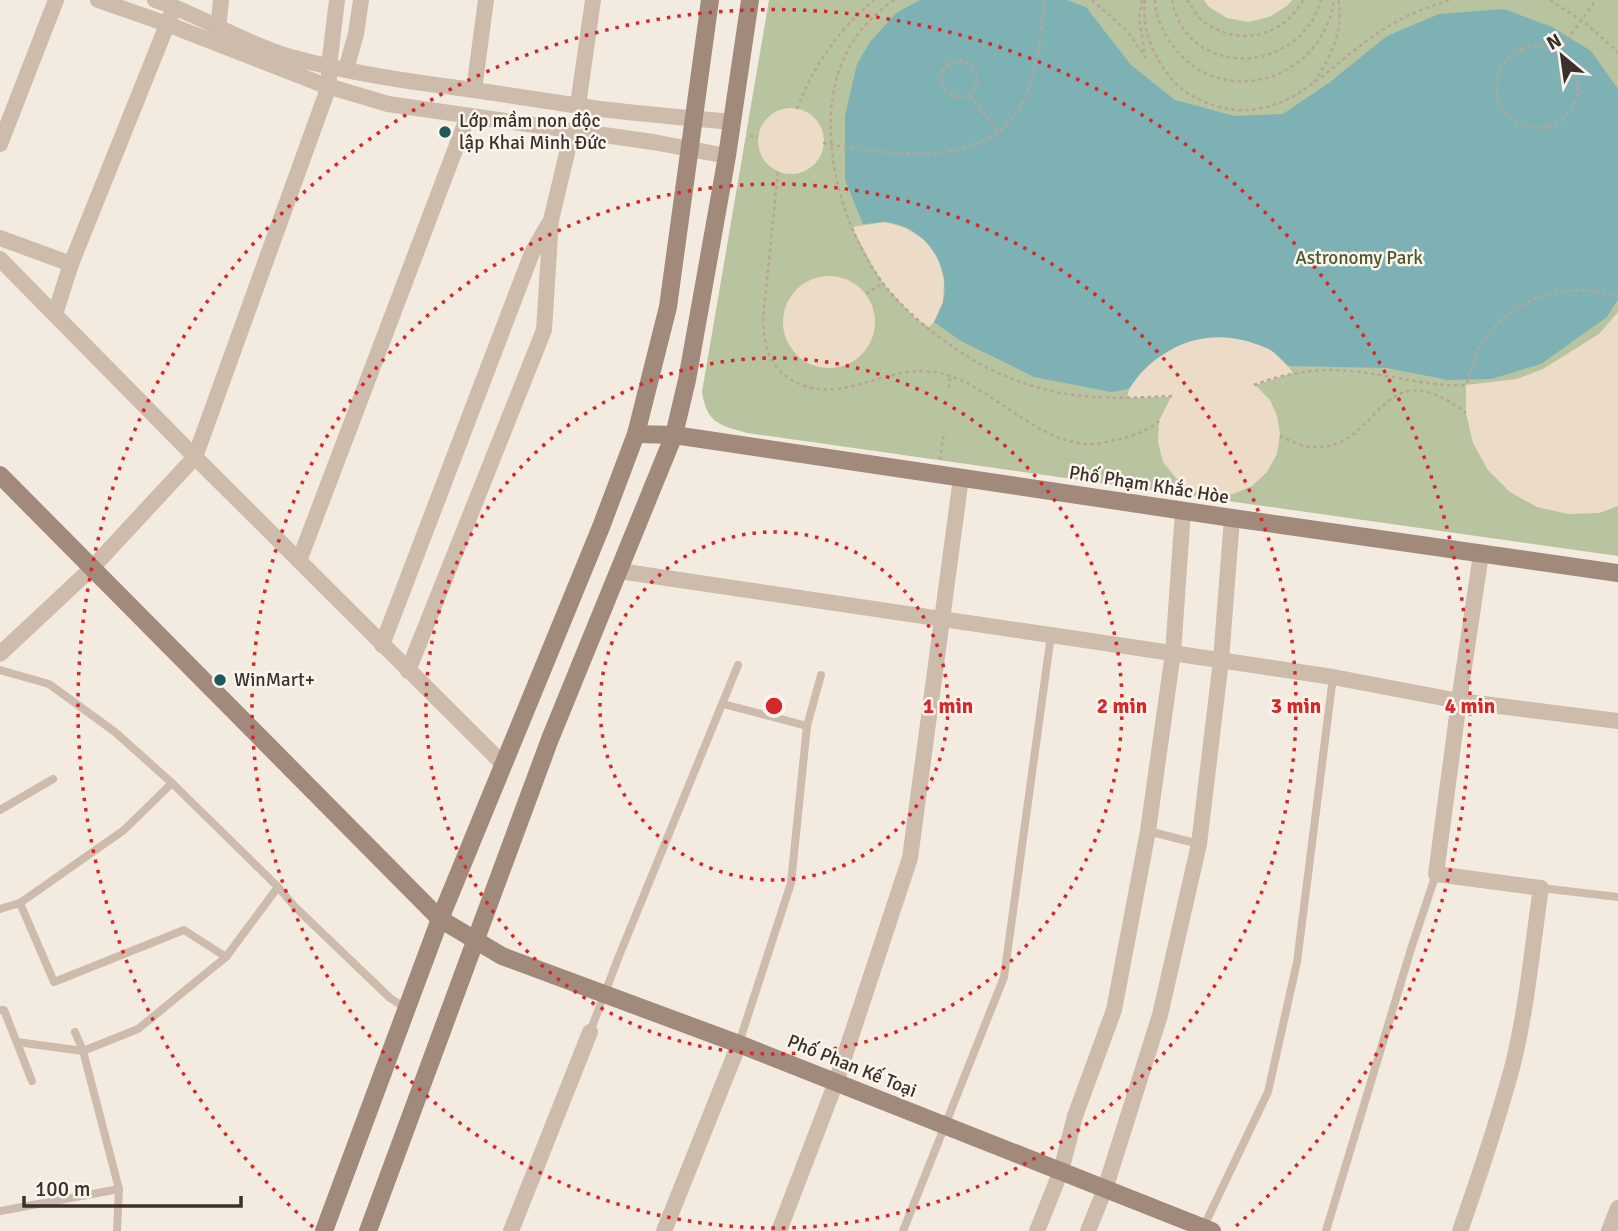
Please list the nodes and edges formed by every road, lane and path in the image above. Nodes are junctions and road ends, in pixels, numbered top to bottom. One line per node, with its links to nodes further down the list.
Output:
1 (56, 0): 46 (street)
2 (98, 0): 27 (street)
3 (155, 0): 25 (street)
4 (220, 0): 28 (street)
5 (337, 0): 31 (street)
6 (361, 0): 32 (street)
7 (485, 0): 35 (street)
8 (593, 0): 37 (street)
9 (710, 0): 40 (main road)
10 (750, 0): 41 (main road)
11 (874, 0): 38 (path)
12 (894, 0): 48 (path)
13 (1045, 0): 42 (path)
14 (1092, 0): 15 (path)
15 (1143, 0): 34 (path)
16 (1155, 0): 21 (path)
17 (1172, 0): 20 (path)
18 (1187, 0): 19 (path)
19 (1303, 0)
20 (1321, 0)
21 (1336, 0): 34 (path)
22 (1450, 0): 34 (path)
23 (1550, 0): 26 (path)
24 (1596, 0): 26 (path)
25 (176, 3): 27 (street); 28 (street)
26 (1581, 20): 29 (path); 30 (path)
27 (167, 24): 33 (street); 55 (street)
28 (218, 29): 31 (street)
29 (1618, 51)
30 (1559, 52): 30 (path)
31 (329, 66): 32 (street); 33 (street)
32 (346, 69): 33 (lane); 35 (street)
33 (329, 86): 39 (street); 70 (street)
34 (1311, 86)
35 (474, 90): 37 (street)
36 (970, 94): 36 (path); 42 (path)
37 (578, 105): 40 (street)
38 (797, 109)
39 (468, 116): 43 (street); 77 (street)
40 (694, 118): 41 (street); 49 (main road)
41 (732, 122): 50 (main road)
42 (997, 131): 48 (path)
43 (572, 132): 49 (street); 52 (street)
44 (750, 136): 45 (path)
45 (758, 136)
46 (0, 144)
47 (823, 144): 48 (path)
48 (832, 145): 56 (path)
49 (690, 149): 50 (street); 67 (main road)
50 (727, 156): 68 (main road)
51 (778, 172): 60 (path)
52 (551, 220): 83 (street); 89 (street)
53 (0, 238): 55 (street)
54 (0, 259): 59 (street)
55 (71, 264): 59 (street)
56 (884, 283): 57 (path); 63 (path)
57 (866, 294)
58 (1618, 297): 61 (path)
59 (55, 314): 70 (street)
60 (950, 376): 62 (path); 65 (path)
61 (1254, 385)
62 (949, 388)
63 (1172, 396)
64 (1466, 413): 69 (path)
65 (1159, 421)
66 (944, 432): 71 (path)
67 (636, 434): 68 (main road, Phố Phạm Khắc Hòe); 96 (main road)
68 (674, 435): 71 (main road, Phố Phạm Khắc Hòe); 79 (main road)
69 (1280, 436)
70 (195, 457): 77 (street); 78 (street)
71 (938, 474): 73 (main road, Phố Phạm Khắc Hòe)
72 (0, 475): 78 (main road, Phố Phan Kế Toại)
73 (961, 478): 74 (main road, Phố Phạm Khắc Hòe); 81 (street)
74 (1183, 511): 75 (main road, Phố Phạm Khắc Hòe); 84 (street)
75 (1231, 518): 76 (main road, Phố Phạm Khắc Hòe); 86 (street)
76 (1481, 554): 80 (main road, Phố Phạm Khắc Hòe); 92 (street)
77 (299, 561): 83 (street)
78 (93, 567): 85 (street); 108 (main road, Phố Phan Kế Toại)
79 (619, 570): 81 (street); 109 (main road)
80 (1618, 573)
81 (942, 619): 82 (street); 120 (street)
82 (1051, 635): 84 (street); 121 (lane)
83 (382, 645): 89 (street)
84 (1173, 653): 86 (street); 100 (street)
85 (0, 654)
86 (1221, 660): 91 (street); 101 (street)
87 (738, 665): 93 (lane)
88 (0, 670): 98 (lane)
89 (408, 671): 96 (street)
90 (821, 674): 95 (lane)
91 (1333, 677): 92 (street); 127 (lane)
92 (1459, 701): 94 (street); 102 (street)
93 (723, 704): 95 (lane); 111 (lane)
94 (1618, 722)
95 (807, 726): 117 (lane)
96 (503, 764): 108 (main road)
97 (53, 779): 99 (lane)
98 (172, 783): 103 (lane); 106 (lane)
99 (0, 810)
100 (1148, 831): 101 (lane); 122 (street)
101 (1199, 844): 124 (street)
102 (1436, 874): 104 (street); 137 (lane)
103 (278, 887): 110 (lane); 112 (lane)
104 (1541, 888): 105 (lane); 138 (street)
105 (1618, 897)
106 (20, 903): 107 (lane); 110 (lane)
107 (0, 909)
108 (440, 919): 109 (main road, Phố Phan Kế Toại); 112 (main road)
109 (476, 941): 111 (main road, Phố Phan Kế Toại); 130 (main road)
110 (226, 957): 118 (lane)
111 (604, 995): 115 (lane); 117 (main road, Phố Phan Kế Toại)
112 (407, 1009): 129 (main road)
113 (0, 1010): 116 (lane)
114 (75, 1032): 118 (lane)
115 (590, 1032): 131 (street)
116 (17, 1042): 118 (lane); 119 (lane)
117 (739, 1044): 120 (main road, Phố Phan Kế Toại); 132 (street)
118 (83, 1051): 123 (lane)
119 (32, 1081)
120 (836, 1082): 121 (main road, Phố Phan Kế Toại); 133 (street)
121 (944, 1125): 122 (main road, Phố Phan Kế Toại); 134 (lane)
122 (1061, 1171): 124 (main road, Phố Phan Kế Toại); 135 (street)
123 (119, 1189): 126 (lane); 128 (lane)
124 (1105, 1189): 127 (main road, Phố Phan Kế Toại); 136 (street)
125 (1618, 1208): 139 (street)
126 (0, 1211)
127 (1206, 1230)
128 (117, 1231)
129 (324, 1231)
130 (368, 1231)
131 (511, 1231)
132 (664, 1231)
133 (779, 1231)
134 (903, 1231)
135 (1037, 1231)
136 (1088, 1231)
137 (1326, 1231)
138 (1460, 1231)
139 (1609, 1231)

